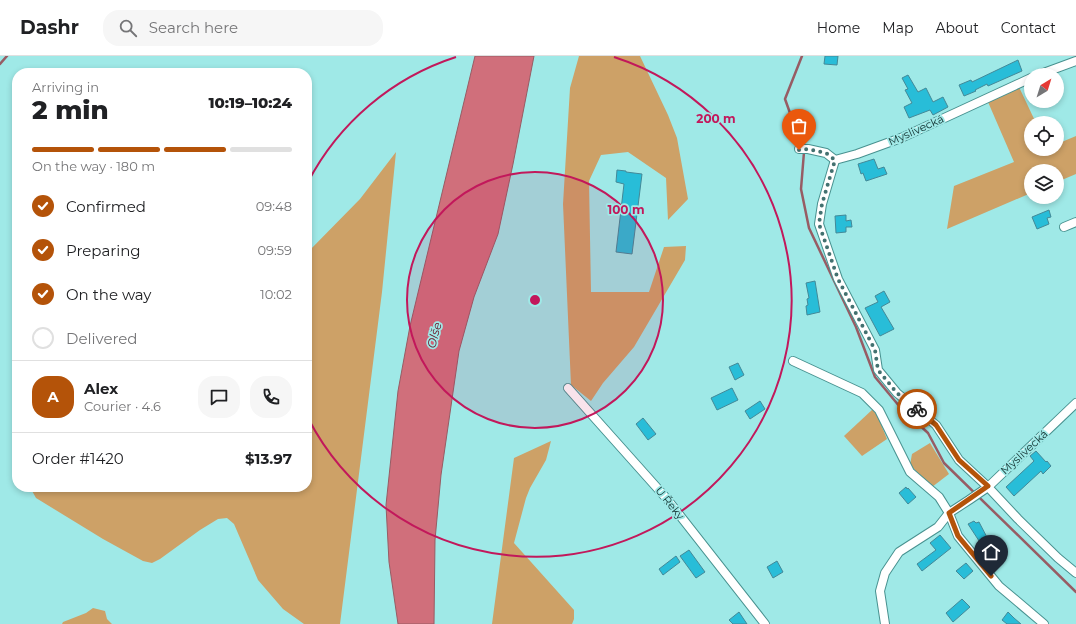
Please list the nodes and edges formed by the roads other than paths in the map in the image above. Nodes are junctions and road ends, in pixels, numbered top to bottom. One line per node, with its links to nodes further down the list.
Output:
1 (1076, 61): 2 (street)
2 (1057, 68)
3 (1024, 81): 5 (street, Myslivecká)
4 (799, 150): 5 (street)
5 (835, 160): 11 (street)
6 (1076, 222): 7 (street)
7 (1064, 227)
8 (793, 361): 12 (street)
9 (568, 388): 14 (street, U Řeky)
10 (1076, 403): 11 (street, Myslivecká)
11 (988, 486): 12 (street, Myslivecká); 13 (street)
12 (949, 513): 15 (street, Myslivecká); 16 (street)
13 (1076, 573)
14 (765, 624)
15 (885, 624)
16 (1044, 624)

